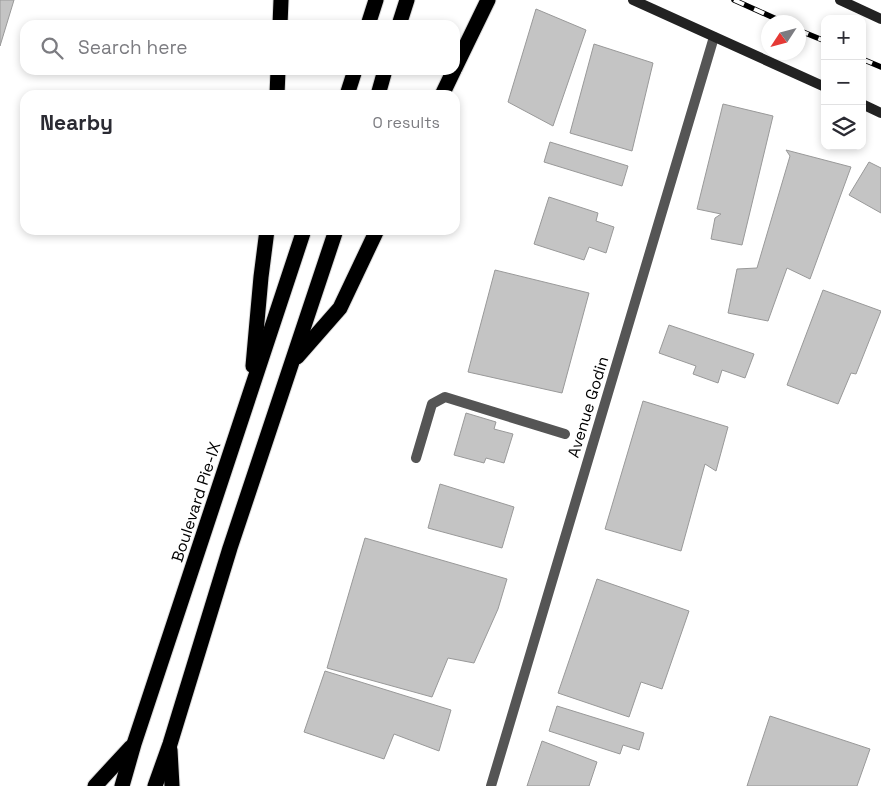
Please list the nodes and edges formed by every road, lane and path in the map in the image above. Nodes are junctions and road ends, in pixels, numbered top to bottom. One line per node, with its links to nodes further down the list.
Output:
1 (281, 0): 8 (highway)
2 (376, 0): 9 (highway)
3 (407, 0): 10 (highway)
4 (488, 0): 12 (highway)
5 (633, 0): 11 (street)
6 (840, 0): 7 (street)
7 (881, 19)
8 (280, 20)
9 (370, 20)
10 (401, 20)
11 (714, 37): 17 (street); 38 (street, Avenue Godin)
12 (460, 59)
13 (278, 75): 18 (highway)
14 (353, 75): 19 (highway)
15 (384, 75): 20 (highway)
16 (452, 75): 21 (highway)
17 (821, 85)
18 (277, 90)
19 (349, 90)
20 (379, 90)
21 (444, 90)
22 (864, 105): 23 (street)
23 (881, 113)
24 (267, 235): 29 (highway)
25 (302, 235): 29 (highway, Boulevard Pie-IX)
26 (334, 235): 28 (highway)
27 (375, 235): 28 (highway)
28 (292, 362): 33 (highway)
29 (250, 393): 32 (highway, Boulevard Pie-IX)
30 (565, 434): 31 (street)
31 (416, 458)
32 (134, 744): 34 (highway); 35 (highway, Boulevard Pie-IX)
33 (170, 744): 36 (highway); 37 (highway)
34 (95, 786)
35 (122, 786)
36 (155, 786)
37 (172, 786)
38 (491, 786)

